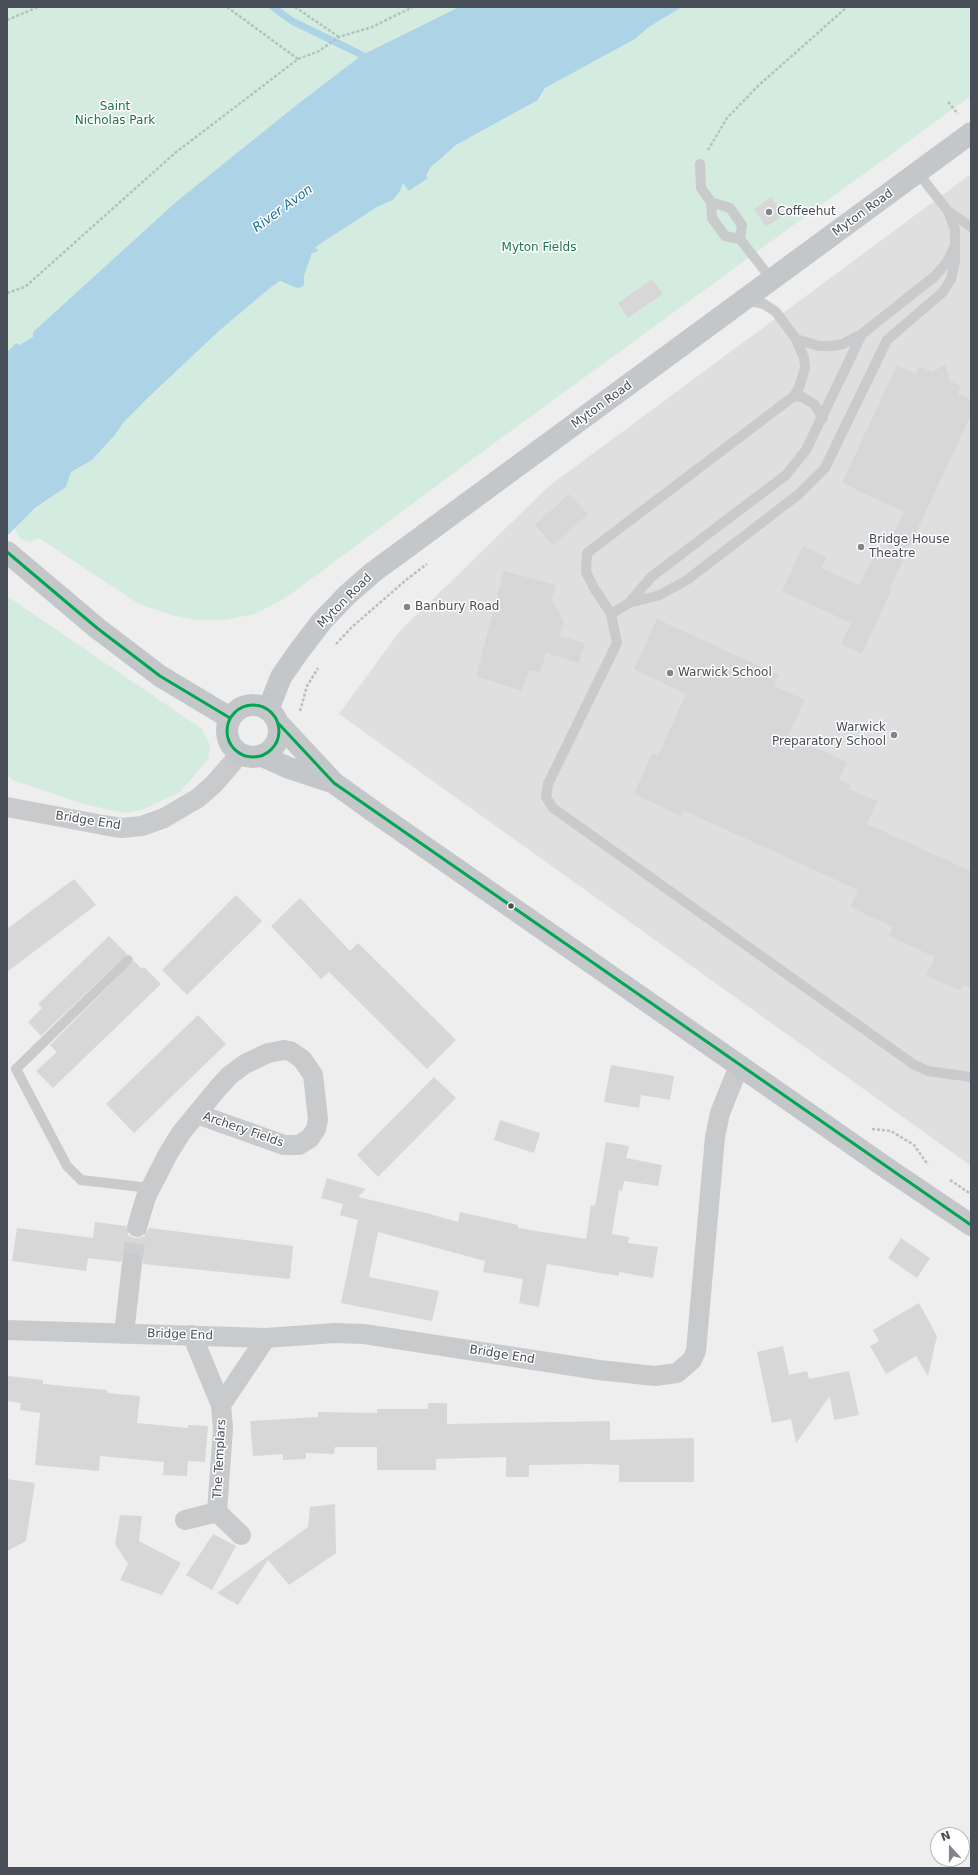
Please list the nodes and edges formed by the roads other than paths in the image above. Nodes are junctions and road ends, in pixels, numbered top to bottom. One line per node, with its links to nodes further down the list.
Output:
1 (971, 133): 3 (main road, Myton Road)
2 (700, 164): 4 (lane)
3 (918, 174): 5 (lane); 9 (main road, Myton Road)
4 (711, 202): 7 (lane); 7 (lane)
5 (948, 211): 6 (lane); 8 (lane)
6 (971, 227)
7 (740, 239): 9 (lane)
8 (956, 246): 11 (lane); 16 (lane)
9 (772, 280): 10 (main road, Myton Road)
10 (744, 300): 12 (lane); 18 (main road, Myton Road)
11 (862, 334): 12 (lane); 14 (lane)
12 (796, 338): 13 (lane)
13 (794, 396): 14 (lane); 17 (lane)
14 (823, 418): 16 (lane)
15 (8, 553): 19 (main road)
16 (629, 603): 17 (lane)
17 (612, 614): 26 (lane)
18 (273, 716): 19 (main road); 21 (main road); 22 (main road)
19 (230, 718): 20 (main road)
20 (240, 754): 21 (main road); 23 (street, Bridge End)
21 (262, 756): 22 (main road)
22 (334, 783): 25 (main road)
23 (7, 807)
24 (128, 960): 28 (lane)
25 (739, 1066): 29 (main road); 35 (street, Bridge End)
26 (971, 1077)
27 (197, 1114): 27 (street, Archery Fields); 28 (street, Archery Fields)
28 (150, 1188): 30 (street, Archery Fields)
29 (971, 1225)
30 (137, 1227)
31 (132, 1263): 33 (street)
32 (7, 1330): 33 (street, Bridge End)
33 (124, 1334): 34 (street, Bridge End)
34 (192, 1335): 35 (street, Bridge End); 36 (street, The Templars)
35 (266, 1338): 36 (street, The Templars)
36 (221, 1405): 37 (street, The Templars)
37 (217, 1512): 38 (street); 39 (street)
38 (184, 1520)
39 (241, 1535)

